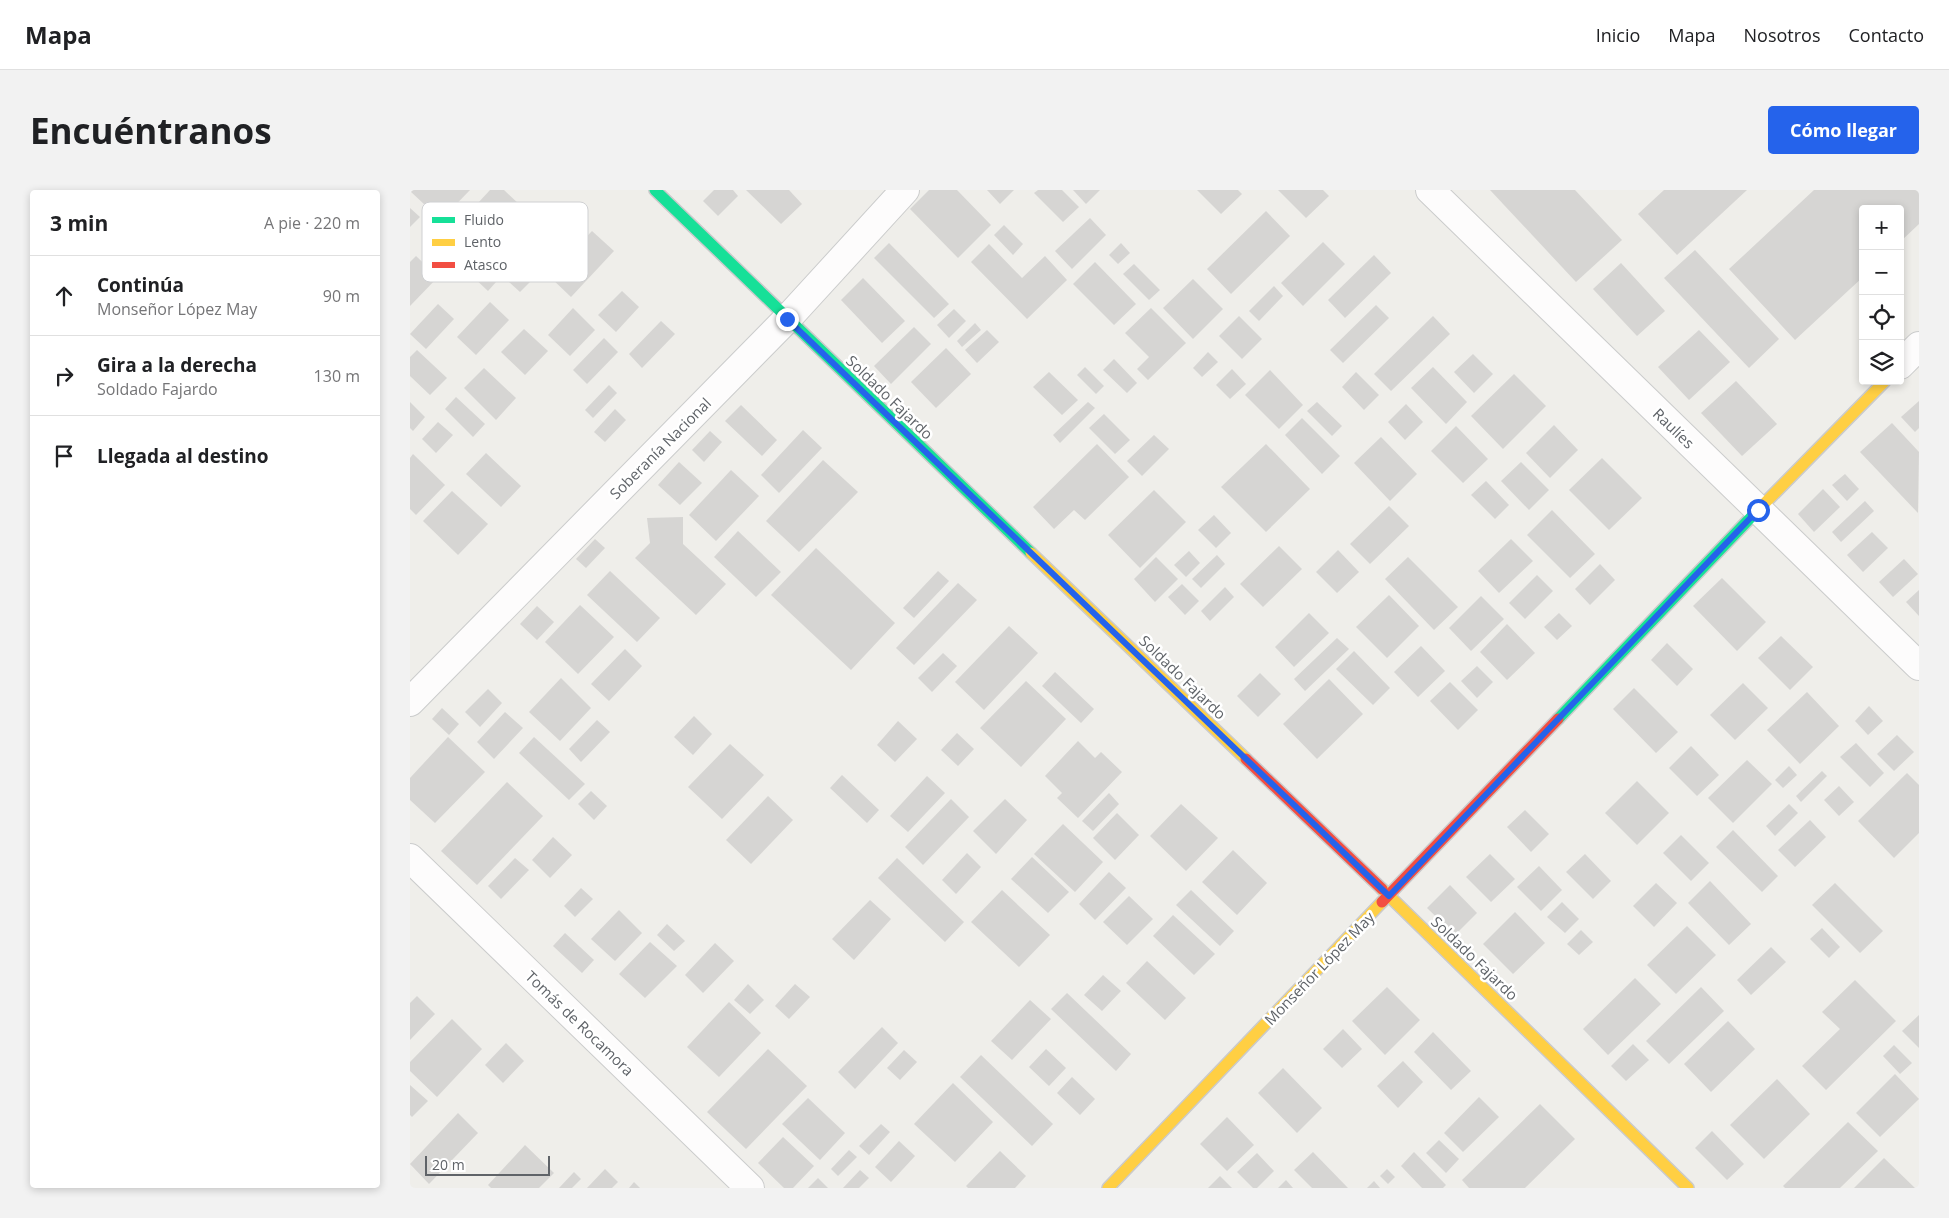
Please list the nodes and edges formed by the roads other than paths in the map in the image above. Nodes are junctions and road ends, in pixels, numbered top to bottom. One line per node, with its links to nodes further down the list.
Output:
1 (655, 190): 4 (street, Soldado Fajardo)
2 (905, 190): 4 (street, Soberanía Nacional)
3 (1430, 190): 8 (street, Raulíes)
4 (787, 319): 10 (street, Soberanía Nacional); 12 (street, Soldado Fajardo)
5 (1919, 346): 6 (street)
6 (1904, 361)
7 (1880, 385): 8 (street, Monseñor López May)
8 (1758, 510): 9 (street, Raulíes); 12 (street, Monseñor López May)
9 (1919, 666)
10 (410, 702)
11 (410, 858): 13 (street, Tomás de Rocamora)
12 (1389, 896): 14 (street, Monseñor López May); 15 (street, Soldado Fajardo)
13 (750, 1188)
14 (1108, 1188)
15 (1688, 1188)

